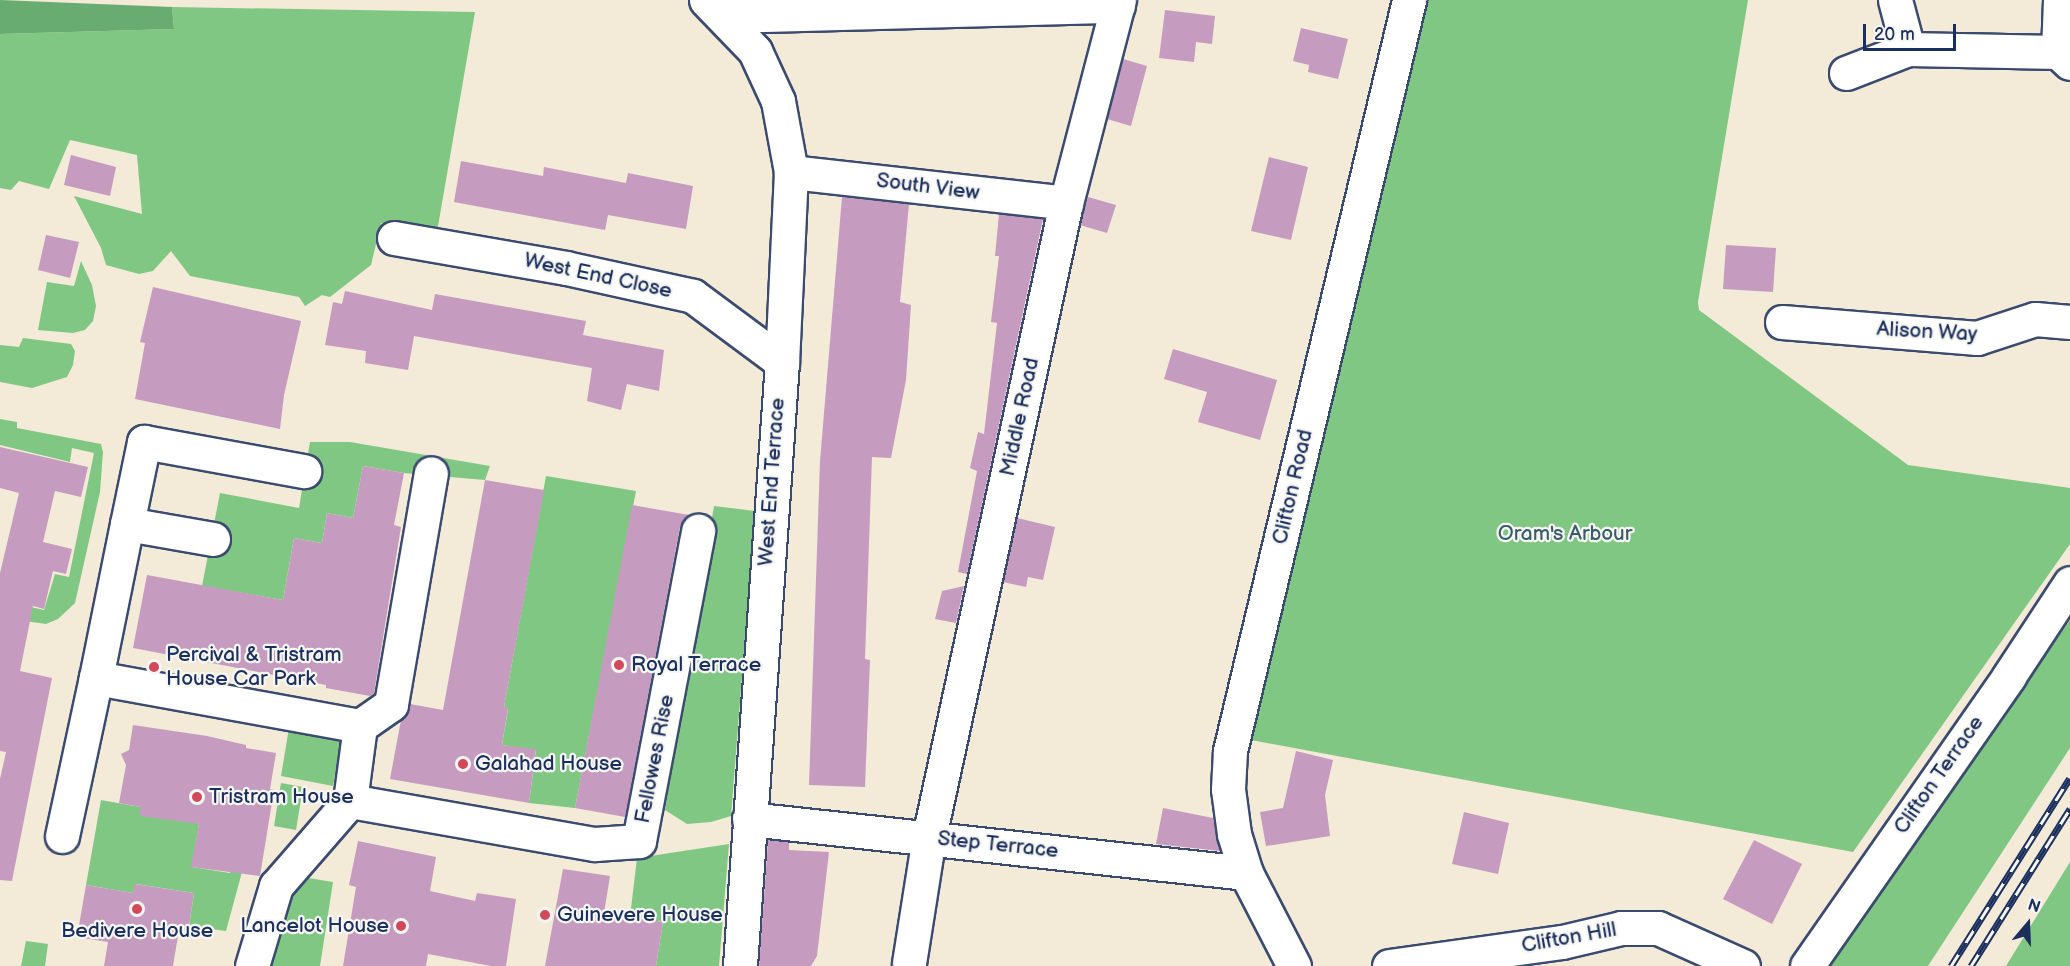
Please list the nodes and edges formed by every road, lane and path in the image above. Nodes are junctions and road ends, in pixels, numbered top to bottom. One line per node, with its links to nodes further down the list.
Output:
1 (1409, 0): 27 (street, Clifton Road)
2 (1895, 0): 6 (street)
3 (2060, 0): 7 (street)
4 (1119, 3): 5 (street); 10 (street, Middle Road)
5 (715, 8): 9 (street, West End Terrace)
6 (1908, 49): 7 (street); 8 (street)
7 (2064, 58)
8 (1846, 73)
9 (790, 172): 10 (street, South View); 14 (street, West End Terrace)
10 (1066, 203): 26 (street, Middle Road)
11 (394, 238): 14 (street, West End Close)
12 (1782, 322): 13 (street, Alison Way)
13 (2070, 322)
14 (782, 362): 24 (street, West End Terrace)
15 (304, 471): 17 (street)
16 (431, 473): 22 (street)
17 (127, 524): 19 (street); 21 (street)
18 (698, 531): 23 (street, Fellowes Rise)
19 (213, 539)
20 (2070, 583): 34 (street, Clifton Terrace)
21 (96, 678): 22 (street); 25 (street)
22 (360, 726): 23 (street)
23 (350, 801): 29 (street)
24 (749, 819): 26 (street, Step Terrace); 30 (street, West End Terrace)
25 (62, 836)
26 (929, 837): 27 (street, Step Terrace); 28 (street, Middle Road)
27 (1246, 873): 31 (street, Clifton Road)
28 (909, 963)
29 (252, 966)
30 (740, 966)
31 (1294, 966)
32 (1389, 966): 33 (street, Clifton Hill)
33 (1743, 966)
34 (1807, 966)

